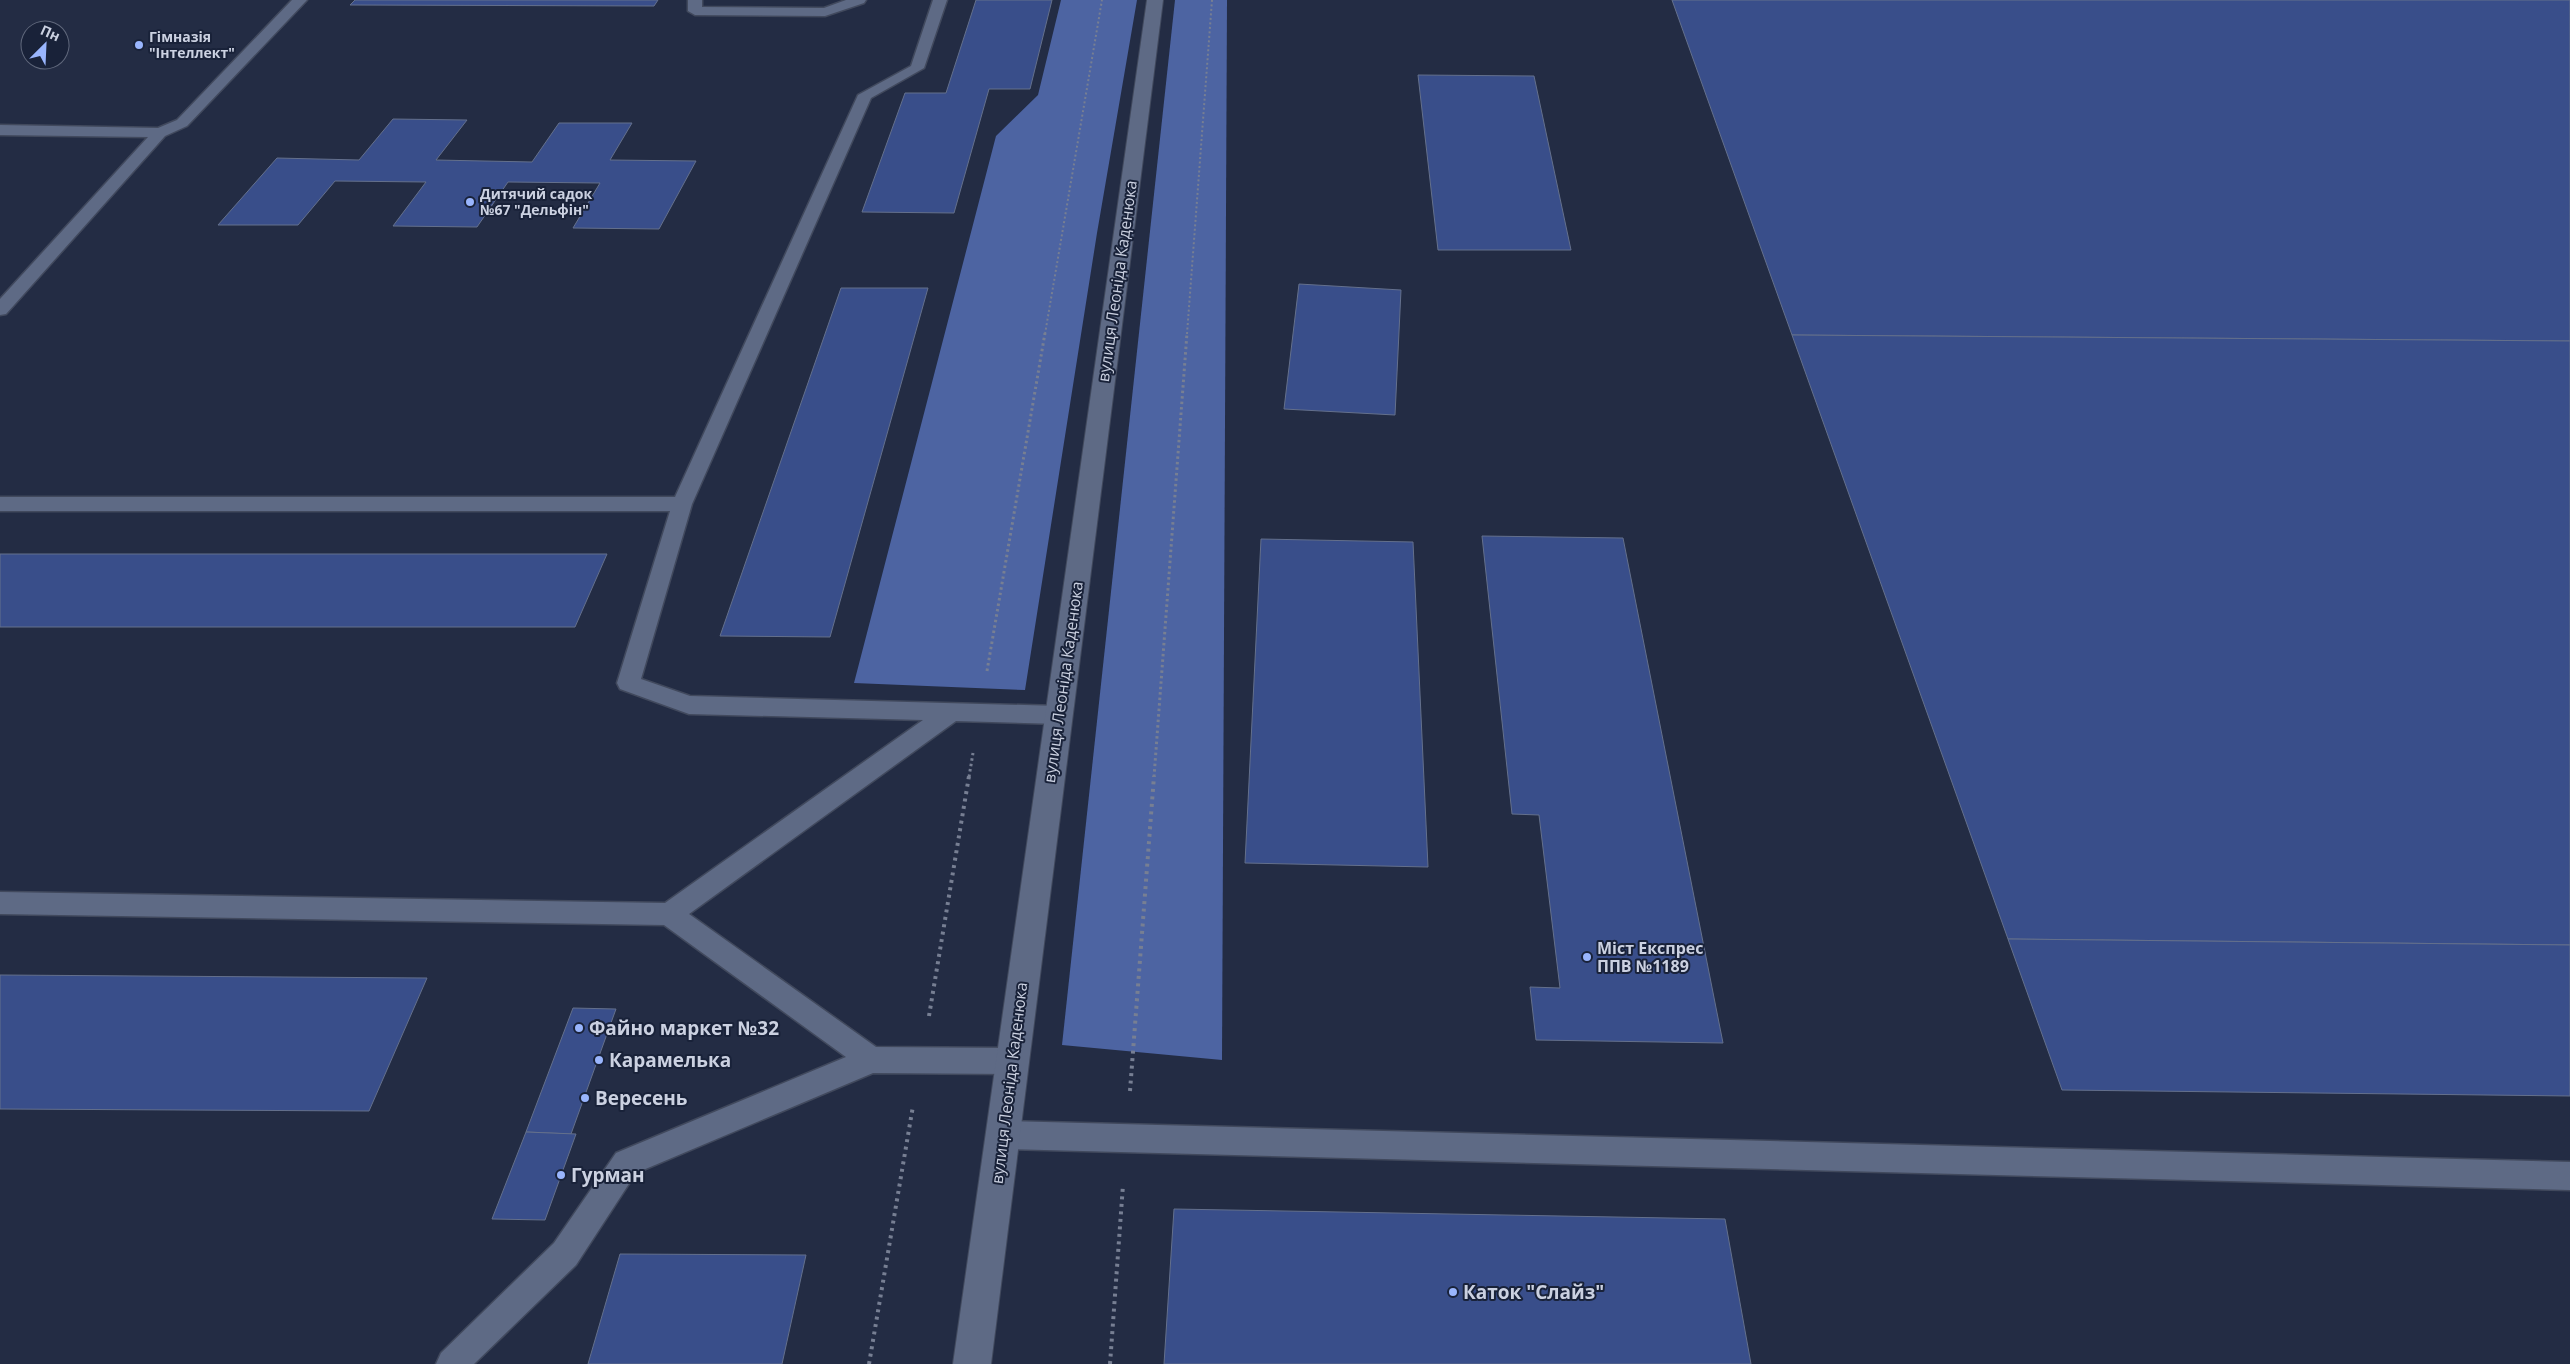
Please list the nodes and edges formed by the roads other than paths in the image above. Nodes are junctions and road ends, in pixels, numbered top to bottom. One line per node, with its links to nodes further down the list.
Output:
1 (300, 0): 7 (lane)
2 (695, 0): 3 (lane)
3 (859, 0)
4 (940, 0): 10 (lane)
5 (1155, 0): 12 (street, вулиця Леоніда Каденюка)
6 (0, 130): 7 (lane)
7 (160, 133): 8 (lane)
8 (0, 310)
9 (0, 504): 10 (lane)
10 (682, 504): 11 (lane)
11 (952, 712): 12 (lane); 14 (lane)
12 (1059, 715): 16 (street, вулиця Леоніда Каденюка)
13 (0, 903): 14 (lane)
14 (669, 914): 15 (lane)
15 (872, 1060): 16 (lane); 19 (lane)
16 (1012, 1060): 17 (street, вулиця Леоніда Каденюка)
17 (1003, 1135): 18 (lane); 20 (street, вулиця Леоніда Каденюка)
18 (2570, 1176)
19 (452, 1364)
20 (972, 1364)

